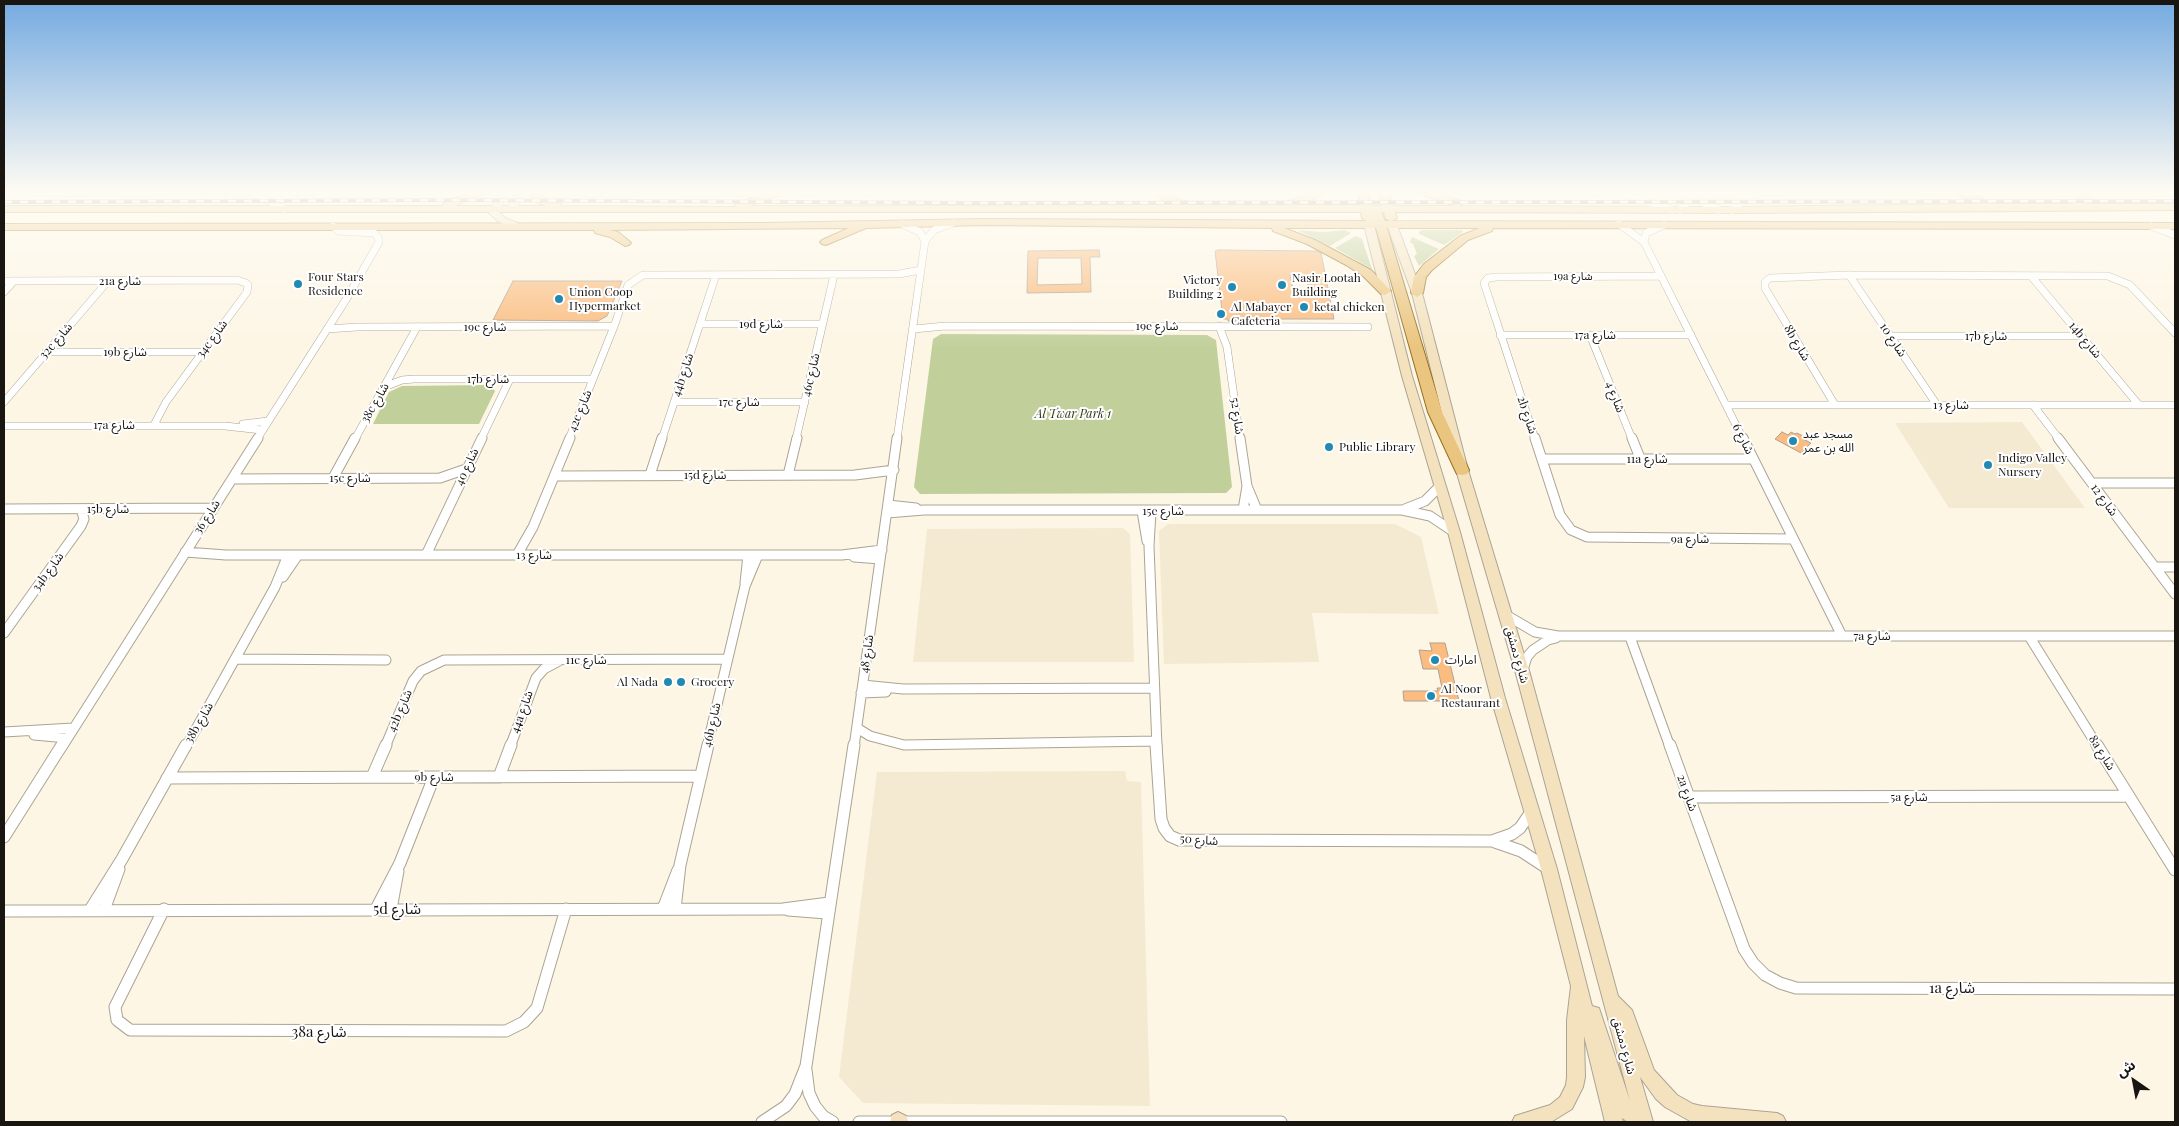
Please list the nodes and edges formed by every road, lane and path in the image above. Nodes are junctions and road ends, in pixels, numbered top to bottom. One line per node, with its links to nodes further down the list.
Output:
1 (1644, 242): 14 (street, شارع 6)
2 (378, 243): 31 (street, شارع 36)
3 (925, 243): 13 (street, شارع 48)
4 (1311, 243): 22 (main road)
5 (1381, 243): 22 (main road, شارع دمشق)
6 (1387, 243): 66 (main road)
7 (1392, 243): 24 (main road, شارع دمشق)
8 (1459, 243): 24 (main road)
9 (834, 274): 10 (street); 12 (street); 26 (street, 46c شارع)
10 (899, 274): 13 (street)
11 (665, 275): 12 (street); 27 (street, 42c شارع)
12 (716, 275): 25 (street, 44b شارع)
13 (921, 275): 28 (street, شارع 48)
14 (1661, 276): 18 (street, 19a شارع); 35 (street, شارع 6)
15 (1849, 276): 16 (street); 38 (street, شارع 10); 51 (street, 8b شارع)
16 (2032, 276): 34 (street); 39 (street, 14b شارع)
17 (237, 280): 21 (street, 21a شارع); 42 (street, 34c شارع)
18 (1485, 280): 36 (street, 2b شارع)
19 (4, 281): 20 (street, 21a شارع)
20 (14, 281): 21 (street, 21a شارع); 23 (street)
21 (108, 281): 41 (street, 32c شارع)
22 (1385, 291): 76 (main road, شارع دمشق)
23 (4, 292)
24 (1417, 293): 66 (main road, شارع دمشق)
25 (700, 324): 26 (street, 19d شارع); 48 (street, 44b شارع)
26 (822, 324): 49 (street, 46c شارع)
27 (614, 326): 32 (street, 19c شارع); 43 (street, 42c شارع)
28 (914, 326): 29 (street, 19e شارع); 67 (street, شارع 48)
29 (1219, 326): 30 (street, 19e شارع); 40 (street, شارع 52)
30 (1230, 326): 33 (street, 19e شارع); 40 (street, شارع 52)
31 (328, 327): 32 (street, 19c شارع); 56 (street, شارع 36)
32 (417, 327): 45 (street, 38c شارع)
33 (1368, 327)
34 (2175, 333)
35 (1691, 334): 37 (street, 17a شارع); 50 (street, شارع 6)
36 (1500, 335): 37 (street, 17a شارع); 63 (street, 2b شارع)
37 (1590, 335): 62 (street, شارع 4)
38 (1890, 336): 39 (street, 17b شارع); 52 (street, شارع 10)
39 (2081, 336): 54 (street, 14b شارع)
40 (1227, 347): 75 (street, شارع 52)
41 (46, 352): 42 (street, 19b شارع); 46 (street, 32c شارع)
42 (203, 352): 47 (street, 34c شارع)
43 (593, 379): 44 (street, 17b شارع); 70 (street, 42c شارع)
44 (510, 380): 45 (street, 17b شارع); 65 (street, شارع 40)
45 (384, 387): 71 (street, 38c شارع)
46 (4, 401)
47 (166, 402): 57 (street, 34c شارع); 58 (street, 34c شارع)
48 (674, 402): 49 (street, 17c شارع); 68 (street, 44b شارع)
49 (805, 402): 69 (street, 46c شارع)
50 (1726, 404): 51 (street, شارع 13); 64 (street, شارع 6)
51 (1835, 405): 52 (street, شارع 13)
52 (1937, 405): 53 (street, شارع 13)
53 (2033, 405): 54 (street, شارع 13); 73 (street, شارع 12)
54 (2139, 405): 55 (street, شارع 13)
55 (2175, 405)
56 (268, 421): 60 (street, 17a شارع); 61 (street, شارع 36)
57 (144, 425): 58 (street, 17a شارع); 59 (street, 17a شارع)
58 (154, 425): 60 (street, 17a شارع)
59 (4, 426)
60 (225, 426): 61 (street, 17a شارع)
61 (262, 430): 72 (street, شارع 36)
62 (1640, 458): 63 (street, 11a شارع); 64 (street, 11a شارع)
63 (1542, 459): 87 (street, 2b شارع)
64 (1753, 459): 88 (street, شارع 6)
65 (466, 469): 71 (street, 15c شارع); 90 (street, شارع 40)
66 (1462, 470): 99 (main road, شارع دمشق)
67 (893, 474): 69 (street, 15d شارع); 80 (street, شارع 48)
68 (650, 475): 69 (street, 15d شارع); 70 (street, 15d شارع)
69 (788, 475)
70 (555, 476): 85 (street, 42c شارع)
71 (333, 478): 72 (street, 15c شارع)
72 (232, 479): 77 (street, شارع 36)
73 (2092, 483): 74 (street); 96 (street, شارع 12)
74 (2175, 483)
75 (1247, 486): 81 (street, شارع 52); 82 (street, شارع 52)
76 (1440, 486): 83 (street, 15e شارع); 86 (main road, شارع دمشق)
77 (213, 508): 79 (street, 15b شارع); 95 (street, شارع 36)
78 (4, 509): 79 (street, 15b شارع)
79 (82, 509): 100 (street, 34b شارع)
80 (888, 509): 84 (street, 15e شارع); 94 (street, شارع 48)
81 (1243, 510): 82 (street, 15e شارع); 84 (street, 15e شارع)
82 (1257, 510): 83 (street, 15e شارع)
83 (1402, 510): 86 (street, 15e شارع)
84 (1146, 511): 113 (street, شارع 50)
85 (534, 526): 91 (street, 42c شارع); 92 (street, 42c شارع)
86 (1454, 532): 128 (main road, شارع دمشق)
87 (1587, 537): 88 (street, 9a شارع)
88 (1793, 539): 103 (street, شارع 6)
89 (293, 555): 90 (street, شارع 13); 95 (street, شارع 13); 108 (street, 38b شارع)
90 (426, 555): 91 (street, شارع 13)
91 (517, 555): 92 (street, شارع 13)
92 (528, 555): 93 (street, شارع 13)
93 (753, 555): 94 (street, شارع 13); 107 (street, 46b شارع)
94 (881, 555): 114 (street, شارع 48)
95 (183, 556): 115 (street, شارع 36)
96 (2155, 567): 97 (street); 98 (street, شارع 12)
97 (2175, 567)
98 (2175, 594)
99 (1506, 615): 102 (street, 7a شارع); 112 (main road, شارع دمشق)
100 (8, 623): 101 (street, 34b شارع)
101 (4, 633)
102 (1569, 636): 106 (street, 7a شارع); 112 (street, 7a شارع)
103 (1842, 636): 104 (street, 7a شارع); 106 (street, 7a شارع)
104 (2030, 636): 105 (street, 7a شارع); 126 (street, 8a شارع)
105 (2175, 636)
106 (1630, 637): 127 (street, 2a شارع)
107 (727, 659): 111 (street, 11c شارع); 122 (street, 46b شارع)
108 (235, 660): 109 (street); 125 (street, 38b شارع)
109 (386, 660)
110 (444, 660): 111 (street, 11c شارع); 123 (street, 42b شارع)
111 (561, 660): 121 (street, 44a شارع)
112 (1522, 674): 149 (main road, شارع دمشق)
113 (1153, 688): 114 (street); 120 (street, شارع 50)
114 (862, 689): 116 (street, شارع 48)
115 (73, 728): 118 (street); 119 (street, شارع 36)
116 (857, 728): 120 (street); 136 (street, شارع 48)
117 (4, 732): 118 (street)
118 (22, 732): 119 (street)
119 (67, 738): 129 (street, شارع 36)
120 (1157, 741): 130 (street, شارع 50)
121 (498, 776): 122 (street, 9b شارع); 124 (street, 9b شارع)
122 (701, 776): 133 (street, 46b شارع)
123 (372, 777): 124 (street, 9b شارع); 125 (street, 9b شارع)
124 (434, 777): 132 (street)
125 (167, 778): 131 (street, 38b شارع)
126 (2129, 796): 127 (street, 5a شارع); 135 (street, 8a شارع)
127 (1689, 797): 146 (street, 2a شارع)
128 (1531, 812): 130 (street, شارع 50); 134 (main road, شارع دمشق)
129 (4, 837)
130 (1492, 841): 134 (street, شارع 50)
131 (122, 859): 143 (street, 38b شارع); 144 (street, 38b شارع)
132 (400, 863): 137 (street); 138 (street)
133 (680, 865): 140 (street, 46b شارع); 141 (street, 46b شارع)
134 (1549, 869): 148 (main road, شارع دمشق)
135 (2175, 870)
136 (828, 908): 141 (street, 5d شارع); 150 (street, شارع 48)
137 (376, 909): 138 (street, 5d شارع); 145 (street, 5d شارع)
138 (390, 909): 139 (street, 5d شارع)
139 (566, 909): 140 (street, 5d شارع); 145 (street, 38a شارع)
140 (662, 909): 141 (street, 5d شارع)
141 (675, 909)
142 (6, 910): 143 (street, 5d شارع)
143 (90, 910): 144 (street, 5d شارع)
144 (104, 910): 145 (street, 5d شارع)
145 (164, 910)
146 (1744, 949): 147 (street, 1a شارع)
147 (2175, 989)
148 (1580, 992): 151 (main road); 157 (main road); 158 (main road, شارع دمشق)
149 (1612, 1001): 151 (main road, شارع دمشق); 160 (main road)
150 (806, 1066): 152 (street, شارع 48); 153 (street, شارع 48)
151 (1640, 1104): 159 (main road, شارع دمشق)
152 (762, 1122)
153 (834, 1122)
154 (860, 1122): 155 (street)
155 (899, 1122): 156 (street)
156 (1281, 1122)
157 (1521, 1122)
158 (1614, 1122)
159 (1644, 1122)
160 (1777, 1122)

